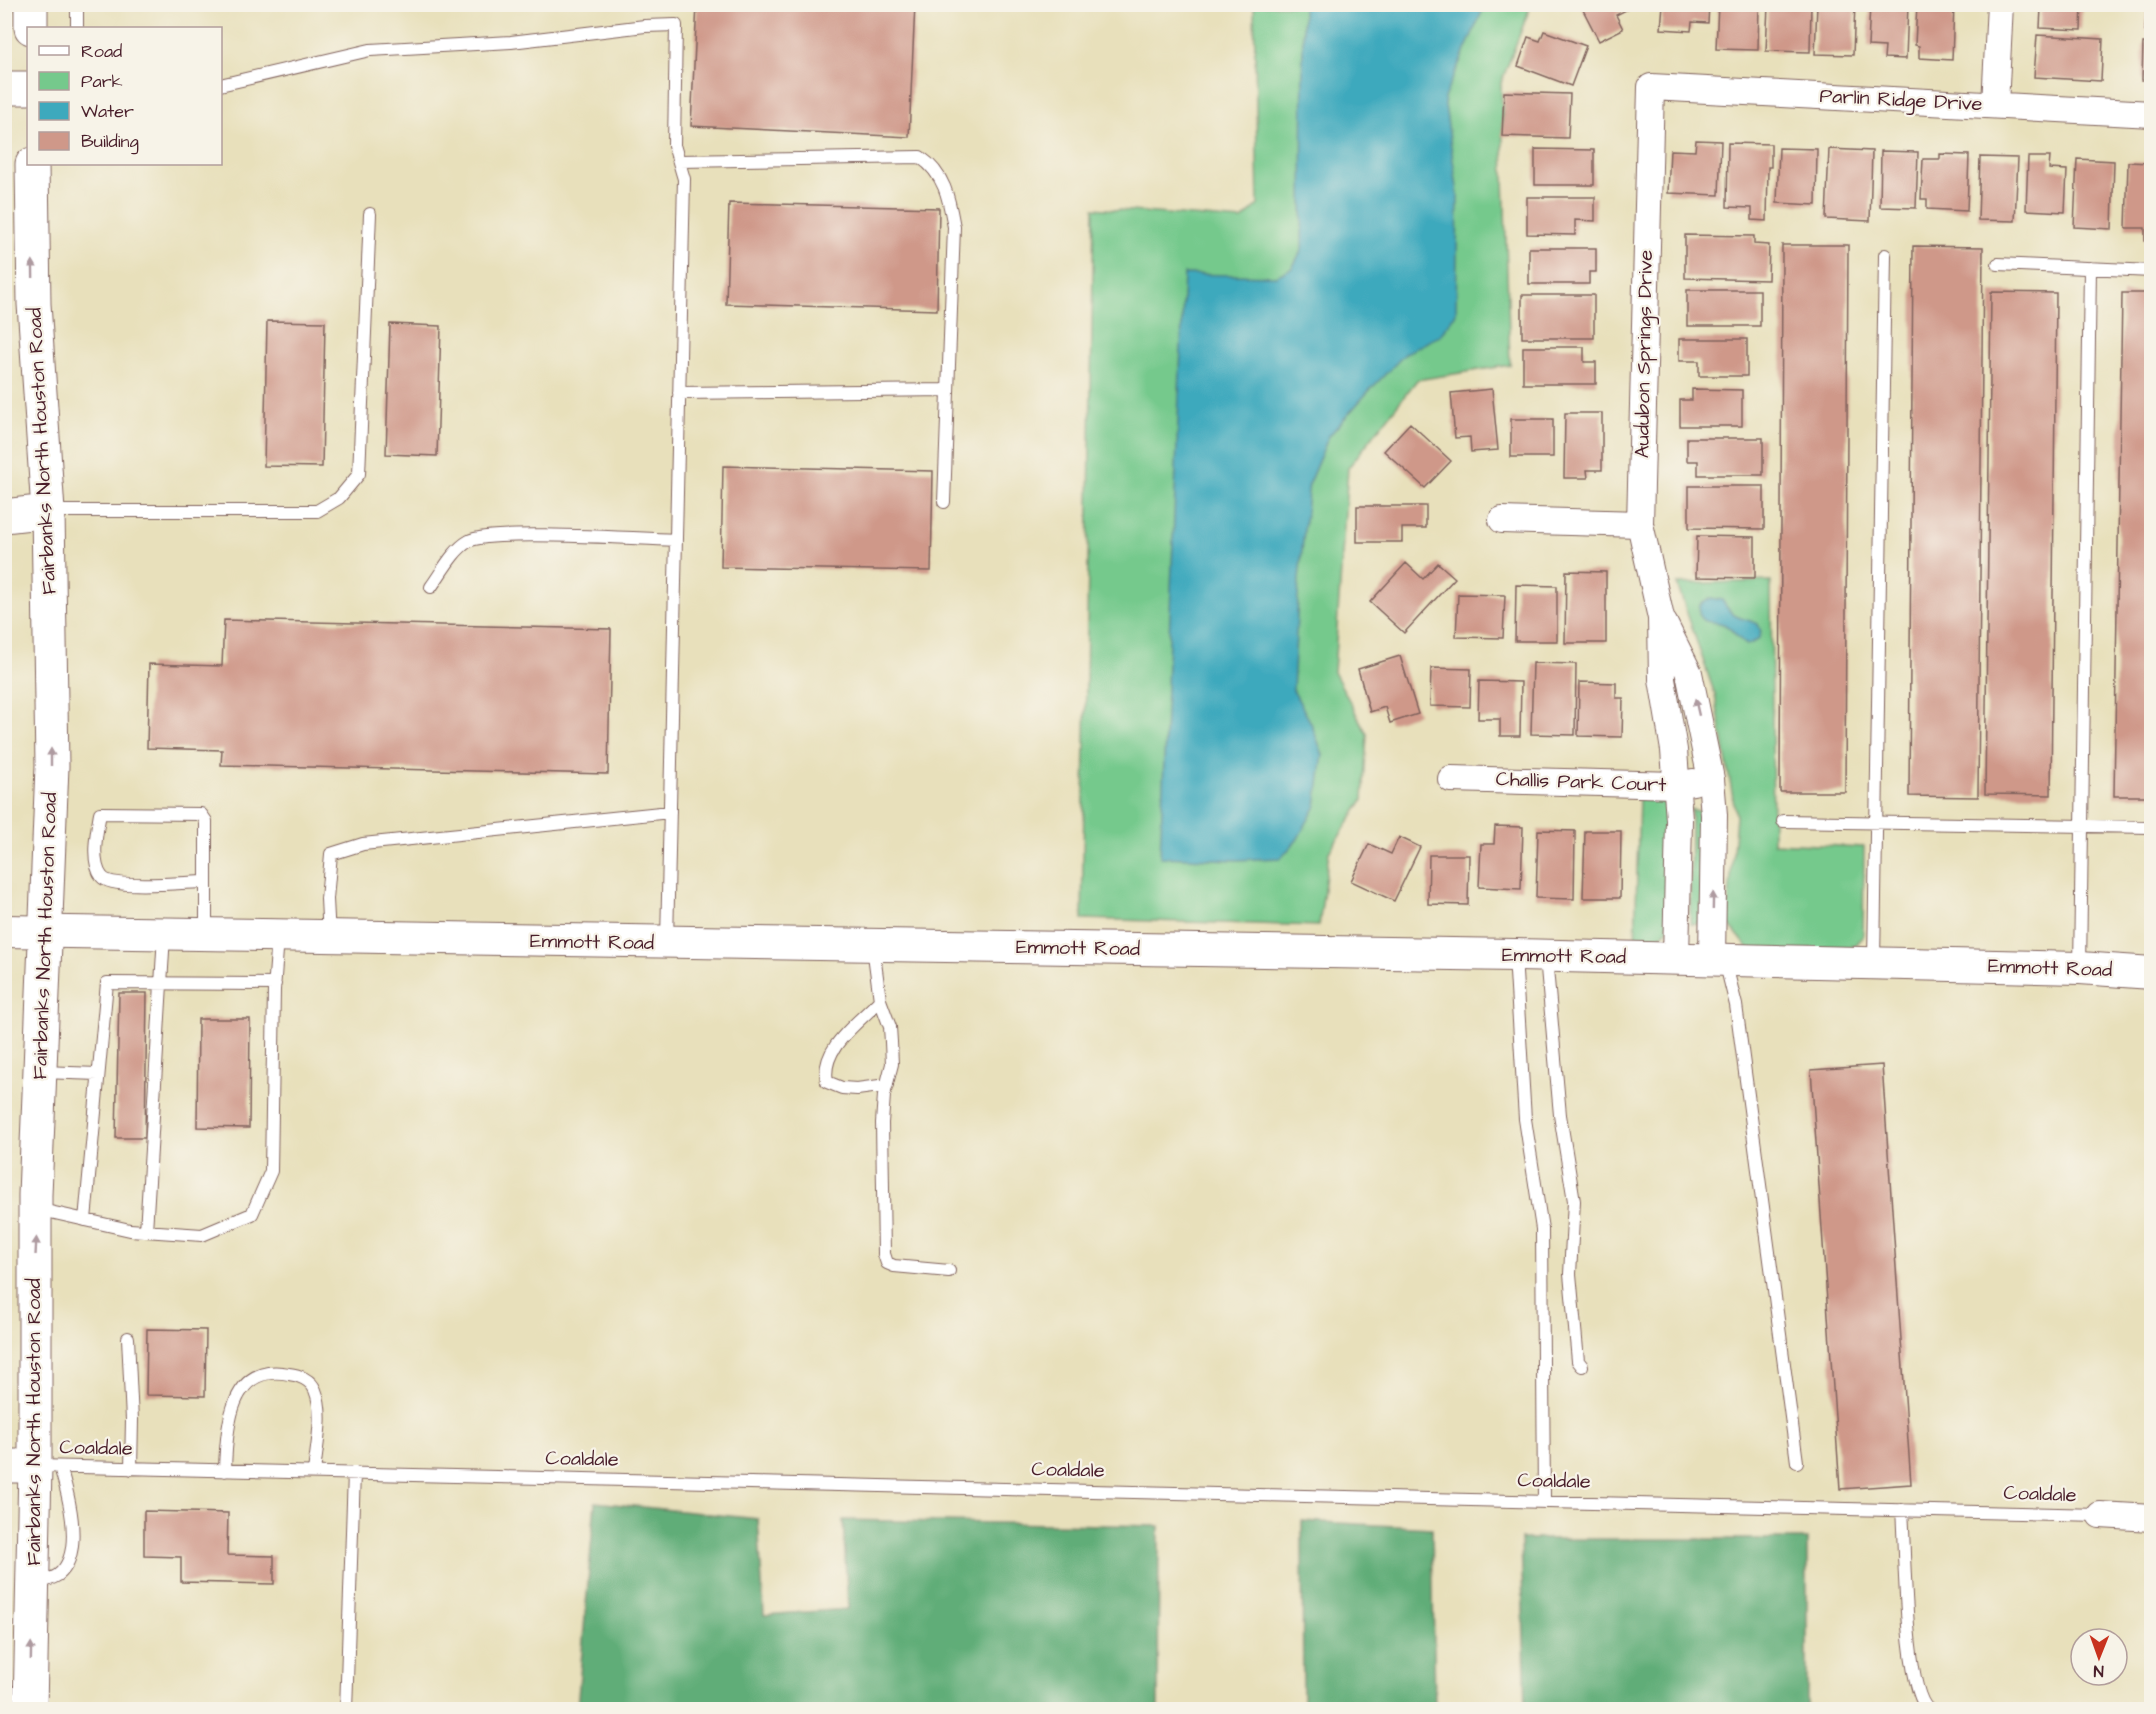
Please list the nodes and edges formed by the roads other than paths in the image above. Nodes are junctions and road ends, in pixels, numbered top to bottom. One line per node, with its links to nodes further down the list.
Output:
1 (31, 4): 4 (main road)
2 (77, 4): 5 (lane)
3 (2000, 4): 10 (street)
4 (31, 27)
5 (77, 27)
6 (222, 85): 12 (lane)
7 (1651, 87): 10 (street, Parlin Ridge Drive); 25 (street, Audubon Springs Drive)
8 (4, 88): 9 (main road)
9 (27, 88)
10 (1995, 105): 11 (street, Parlin Ridge Drive)
11 (2151, 114)
12 (679, 161): 19 (lane); 20 (lane)
13 (32, 165): 22 (main road, Fairbanks North Houston Road, one-way to 13)
14 (370, 214): 22 (lane)
15 (1884, 255): 34 (lane)
16 (1998, 264): 17 (lane)
17 (2090, 268): 18 (lane); 35 (lane)
18 (2151, 271)
19 (948, 390): 20 (lane); 21 (lane)
20 (679, 393): 26 (lane)
21 (944, 502)
22 (48, 511): 23 (main road); 39 (main road, Fairbanks North Houston Road, one-way to 22)
23 (4, 516)
24 (1502, 520): 25 (street)
25 (1640, 524): 28 (street, Audubon Springs Drive)
26 (676, 540): 27 (lane); 32 (lane)
27 (431, 587)
28 (1661, 618): 30 (street, Audubon Springs Drive, one-way to 28); 31 (street, Audubon Springs Drive)
29 (1451, 778): 31 (street, Challis Park Court)
30 (1711, 779): 31 (street, Challis Park Court); 49 (street, Audubon Springs Drive, one-way to 30)
31 (1676, 785): 48 (street, Audubon Springs Drive)
32 (670, 812): 43 (lane); 44 (lane)
33 (1783, 821): 34 (lane)
34 (1876, 822): 35 (lane); 50 (lane)
35 (2082, 826): 36 (lane); 51 (lane)
36 (2151, 827)
37 (206, 882): 37 (lane); 41 (lane)
38 (4, 931): 39 (street, Emmott Road)
39 (44, 932): 40 (street, Emmott Road); 56 (main road, Fairbanks North Houston Road)
40 (164, 935): 41 (street, Emmott Road); 53 (lane)
41 (206, 936): 42 (street, Emmott Road)
42 (278, 937): 43 (street, Emmott Road); 54 (lane)
43 (329, 938): 44 (street, Emmott Road)
44 (667, 943): 45 (street, Emmott Road)
45 (873, 945): 46 (street, Emmott Road); 55 (lane)
46 (1515, 955): 47 (street, Emmott Road); 71 (lane)
47 (1546, 956): 48 (street, Emmott Road); 64 (lane)
48 (1676, 959): 49 (street, Emmott Road)
49 (1718, 959): 50 (street, Emmott Road); 65 (lane)
50 (1874, 963): 51 (street, Emmott Road)
51 (2080, 968): 52 (street, Emmott Road)
52 (2151, 973)
53 (162, 983): 54 (lane); 57 (lane); 61 (lane)
54 (275, 984): 61 (lane)
55 (880, 1000): 58 (lane); 58 (lane)
56 (39, 1072): 57 (lane); 59 (main road, Fairbanks North Houston Road)
57 (98, 1074): 60 (lane)
58 (886, 1085): 62 (lane)
59 (36, 1208): 60 (lane); 66 (main road, Fairbanks North Houston Road, one-way to 59)
60 (85, 1220): 61 (lane)
61 (147, 1231)
62 (949, 1271)
63 (128, 1338): 67 (lane)
64 (1582, 1366)
65 (1797, 1462)
66 (33, 1467): 67 (lane, Coaldale); 75 (main road, Fairbanks North Houston Road, one-way to 66)
67 (131, 1469): 68 (lane, Coaldale)
68 (225, 1471): 69 (lane, Coaldale); 69 (lane)
69 (314, 1473): 70 (lane, Coaldale)
70 (354, 1473): 71 (lane, Coaldale); 76 (lane)
71 (1544, 1500): 72 (lane, Coaldale)
72 (1902, 1510): 73 (lane, Coaldale); 77 (lane)
73 (2100, 1515): 74 (street)
74 (2151, 1518)
75 (30, 1710)
76 (346, 1710)
77 (1929, 1710)

